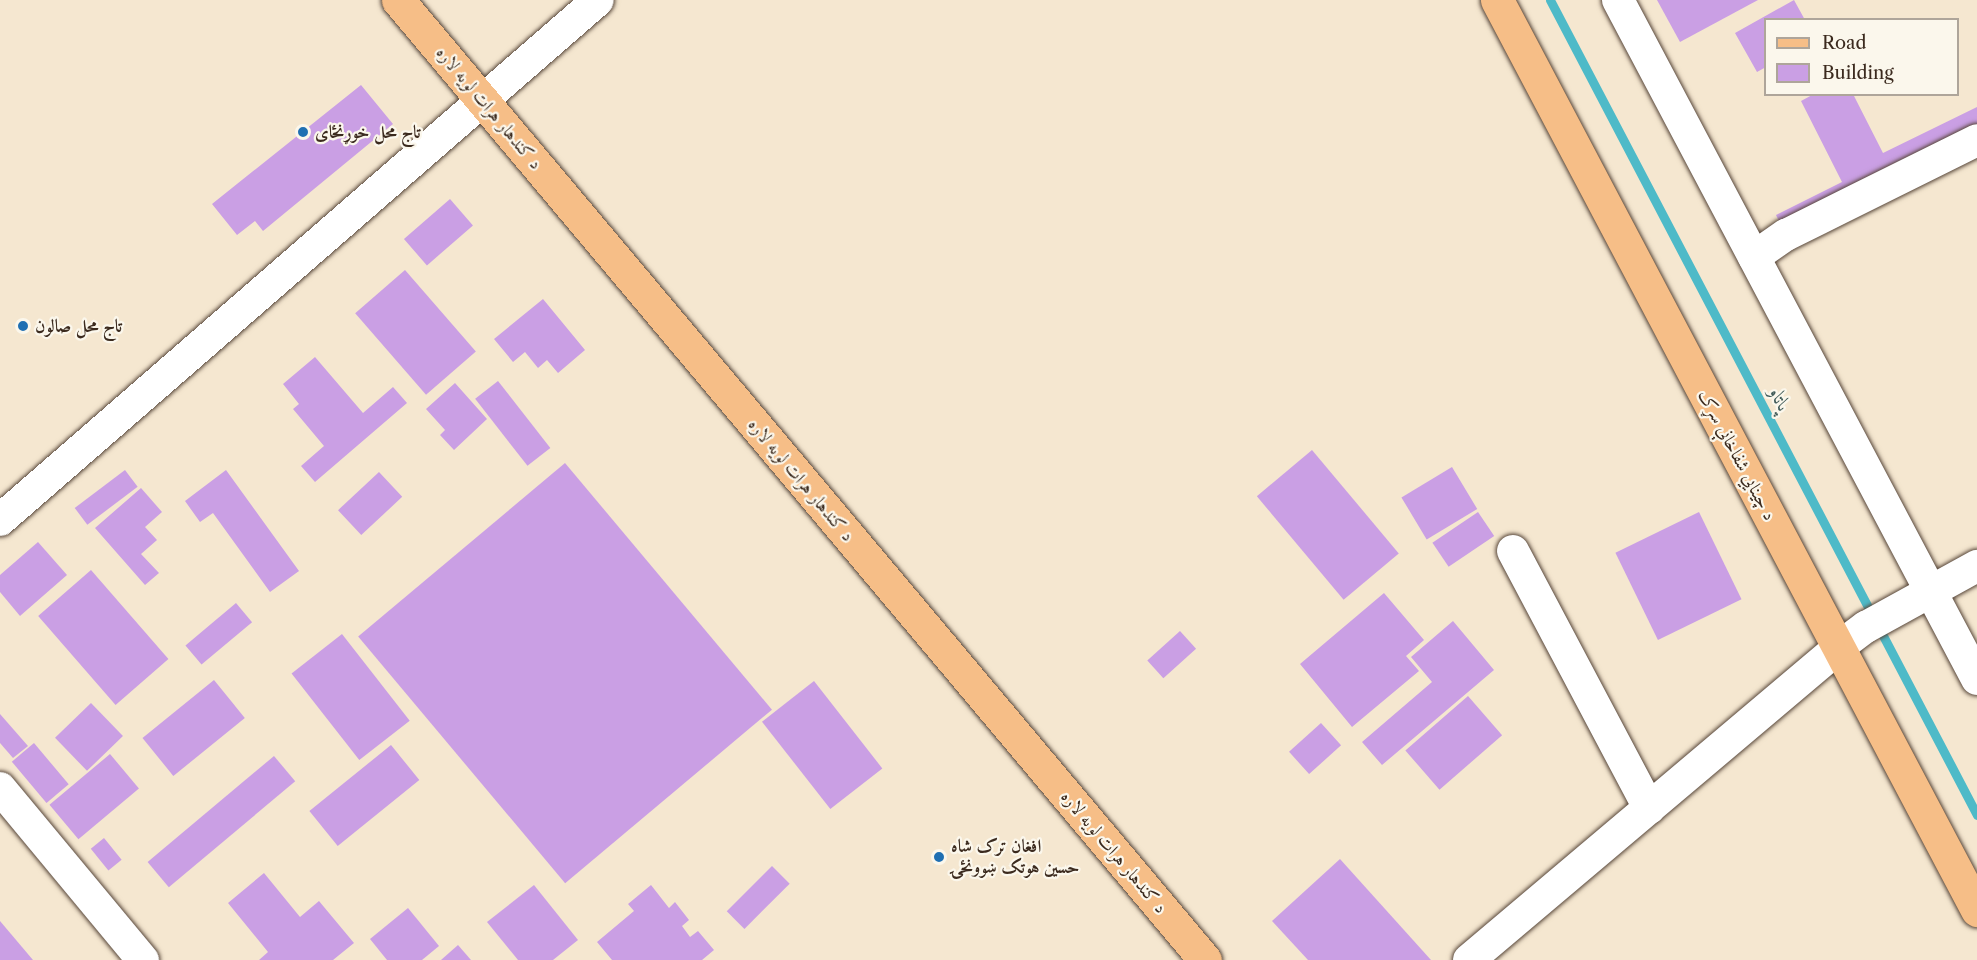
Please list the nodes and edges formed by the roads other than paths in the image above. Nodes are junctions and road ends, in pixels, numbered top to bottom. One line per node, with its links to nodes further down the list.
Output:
1 (398, 0): 5 (main road, د کندهار هرات لویه لاره)
2 (598, 0): 5 (street)
3 (1497, 0): 12 (main road, د چينايي شفاخانې سړک)
4 (1618, 0): 7 (street)
5 (481, 99): 8 (street); 18 (main road, د کندهار هرات لویه لاره)
6 (1977, 140): 7 (street)
7 (1754, 257): 11 (street)
8 (0, 520)
9 (1513, 550): 15 (street)
10 (1977, 566): 11 (street)
11 (1931, 591): 12 (street); 13 (street)
12 (1839, 647): 15 (street); 16 (main road, د چينايي شفاخانې سړک)
13 (1977, 679)
14 (0, 788): 17 (street)
15 (1649, 808): 19 (street)
16 (1977, 910)
17 (143, 960)
18 (1205, 960)
19 (1469, 960)

